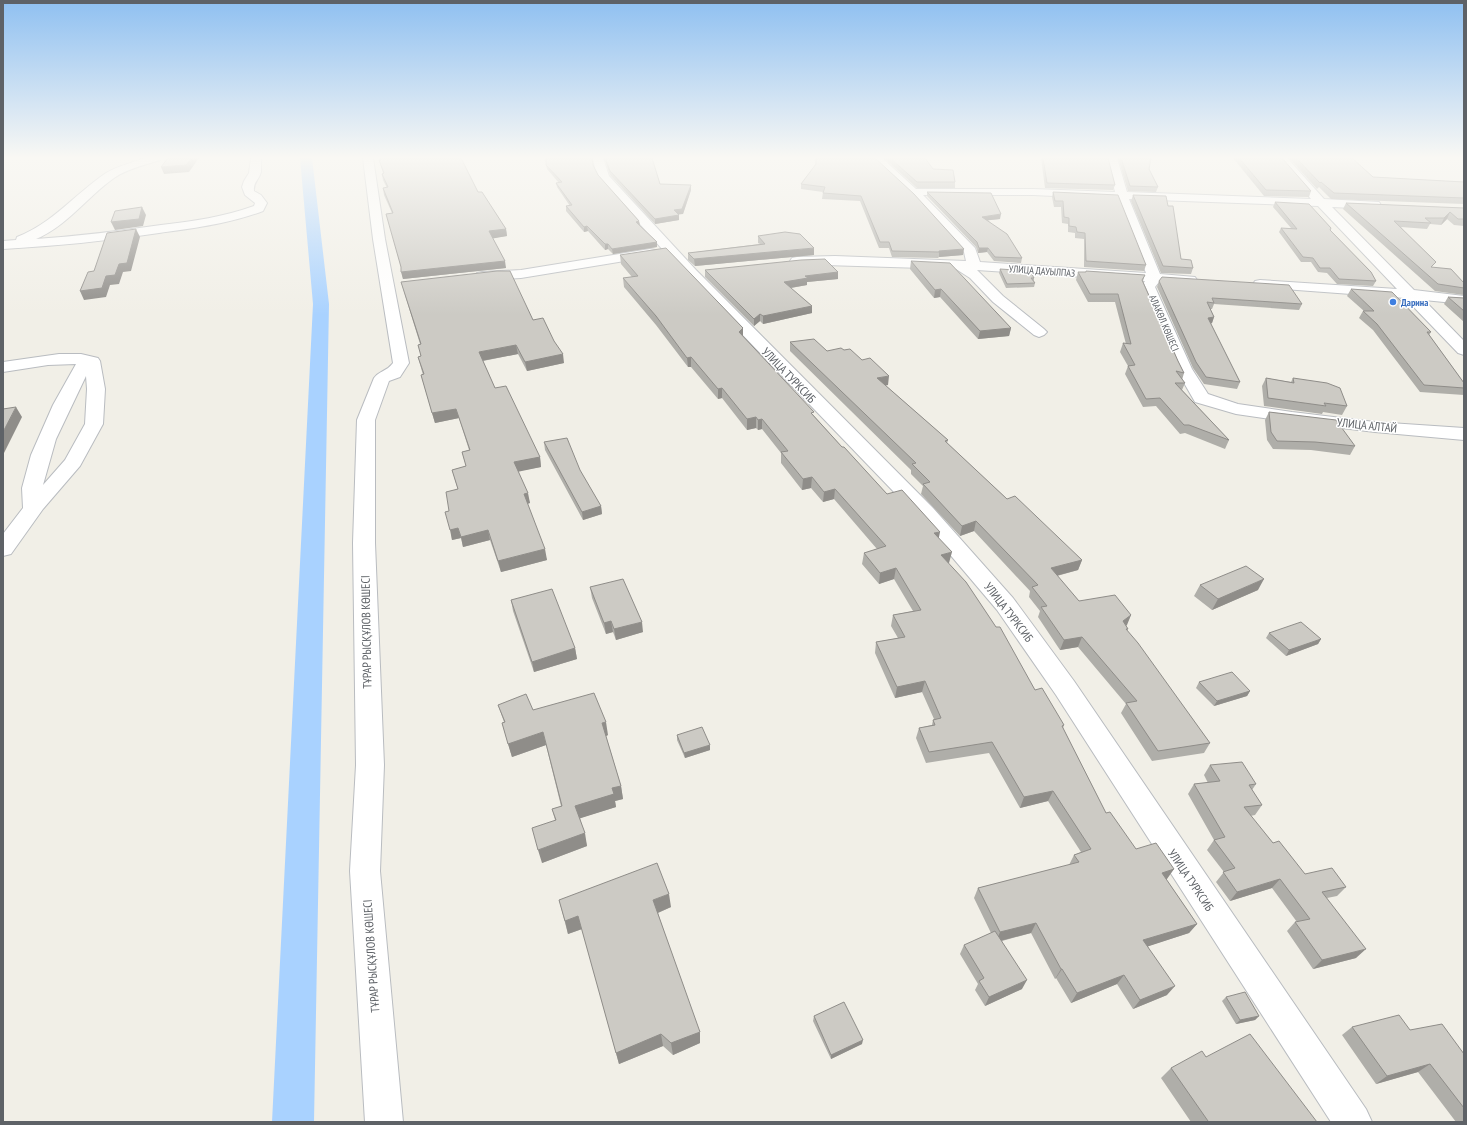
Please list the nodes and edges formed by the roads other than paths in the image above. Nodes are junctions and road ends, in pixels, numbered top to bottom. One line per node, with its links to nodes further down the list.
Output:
1 (67, 210): 8 (street)
2 (253, 210): 8 (street)
3 (376, 210): 26 (street, ТҰРАР РЫСҚҰЛОВ КӨШЕСІ)
4 (634, 210): 9 (street, УЛИЦА ТУРКСИБ)
5 (930, 210): 11 (street)
6 (1128, 210): 13 (street, АЛАКӨЛ КӨШЕСІ)
7 (1328, 210): 16 (street)
8 (3, 245)
9 (671, 250): 12 (street); 27 (street, УЛИЦА ТУРКСИБ)
10 (786, 262): 11 (street, УЛИЦА ДАУЫЛПАЗ)
11 (968, 266): 13 (street, УЛИЦА ДАУЫЛПАЗ); 18 (street)
12 (472, 277)
13 (1155, 278): 14 (street, УЛИЦА ДАУЫЛПАЗ); 22 (street, АЛАКӨЛ КӨШЕСІ)
14 (1200, 281)
15 (1245, 283): 16 (street)
16 (1409, 294): 17 (street); 19 (street)
17 (1464, 300)
18 (1039, 332)
19 (1464, 350)
20 (87, 360): 21 (street); 24 (street); 24 (street)
21 (3, 367)
22 (1201, 398): 23 (street, УЛИЦА АЛТАЙ)
23 (1464, 434)
24 (33, 509): 25 (street)
25 (3, 549)
26 (384, 1122)
27 (1353, 1122)

